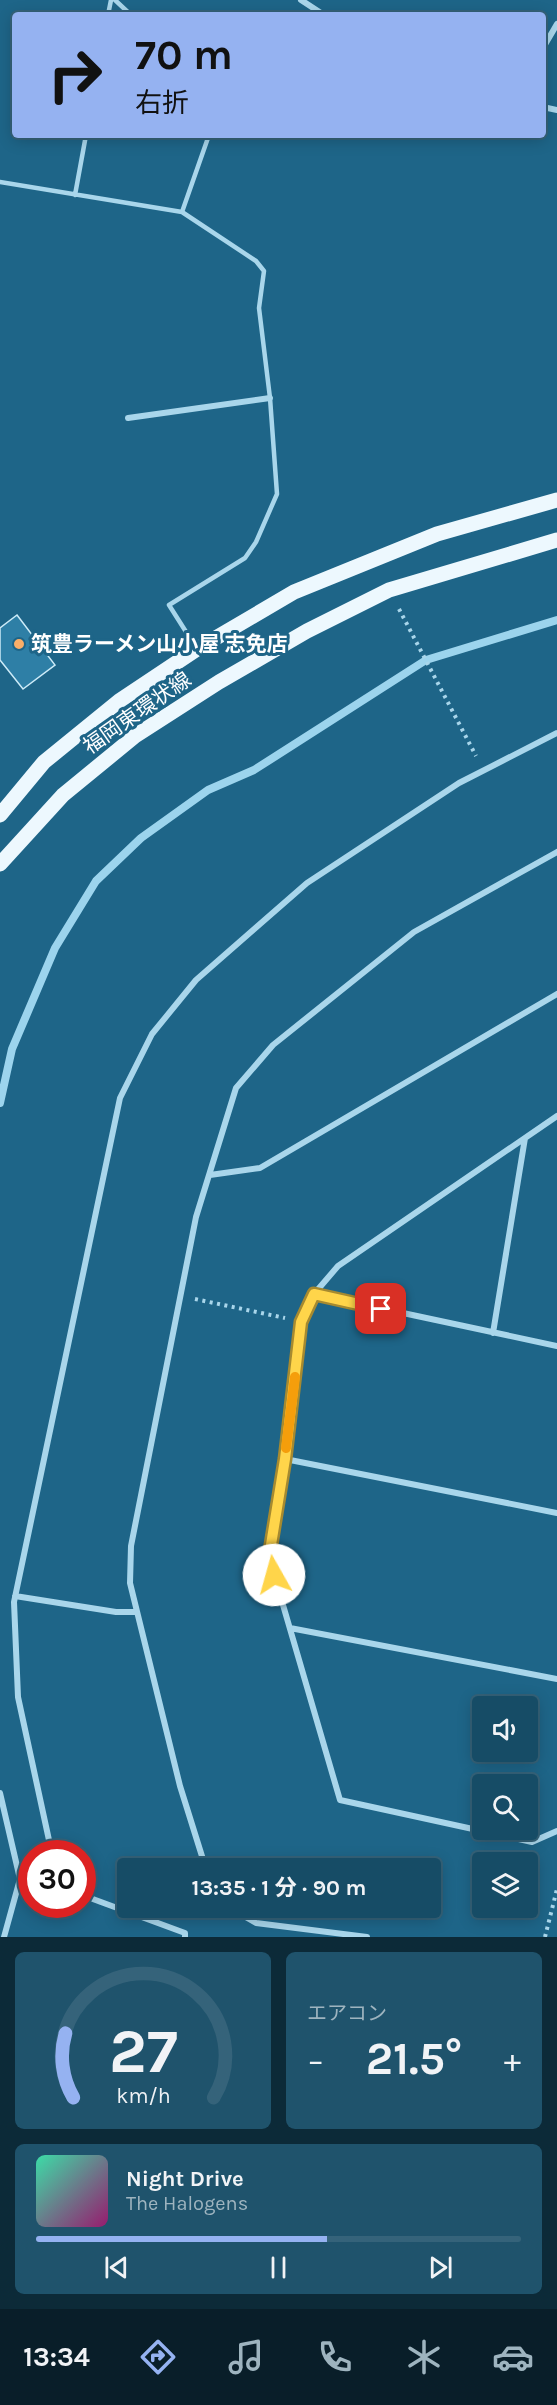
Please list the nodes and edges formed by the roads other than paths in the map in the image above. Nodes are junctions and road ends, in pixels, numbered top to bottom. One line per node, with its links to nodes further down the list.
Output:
1 (113, 0): 3 (lane)
2 (301, 0): 4 (street)
3 (127, 12)
4 (319, 12)
5 (557, 24): 6 (street)
6 (546, 43)
7 (85, 138): 10 (lane)
8 (208, 138): 11 (lane)
9 (0, 182): 10 (lane)
10 (75, 195): 11 (lane)
11 (182, 212): 12 (lane)
12 (270, 398): 13 (street); 16 (lane)
13 (128, 418)
14 (557, 500): 16 (main road, 福岡東環状線)
15 (557, 540): 20 (main road, 福岡東環状線)
16 (197, 649): 18 (main road, 福岡東環状線)
17 (557, 734): 30 (street)
18 (0, 815)
19 (557, 852): 24 (street)
20 (0, 864)
21 (557, 994): 24 (street)
22 (557, 1116): 23 (street)
23 (525, 1138): 25 (street); 26 (street)
24 (210, 1175): 31 (street)
25 (314, 1294): 26 (street); 28 (street)
26 (493, 1333): 27 (street)
27 (557, 1346)
28 (285, 1459): 29 (street); 32 (street)
29 (557, 1513)
30 (15, 1596): 31 (street); 36 (street)
31 (137, 1612): 37 (street)
32 (290, 1628): 33 (street); 35 (street)
33 (557, 1679)
34 (0, 1792): 40 (street)
35 (557, 1831)
36 (49, 1840)
37 (203, 1858)
38 (96, 1900): 41 (street)
39 (247, 1918): 42 (street)
40 (4, 1937)
41 (184, 1937)
42 (367, 1937)

